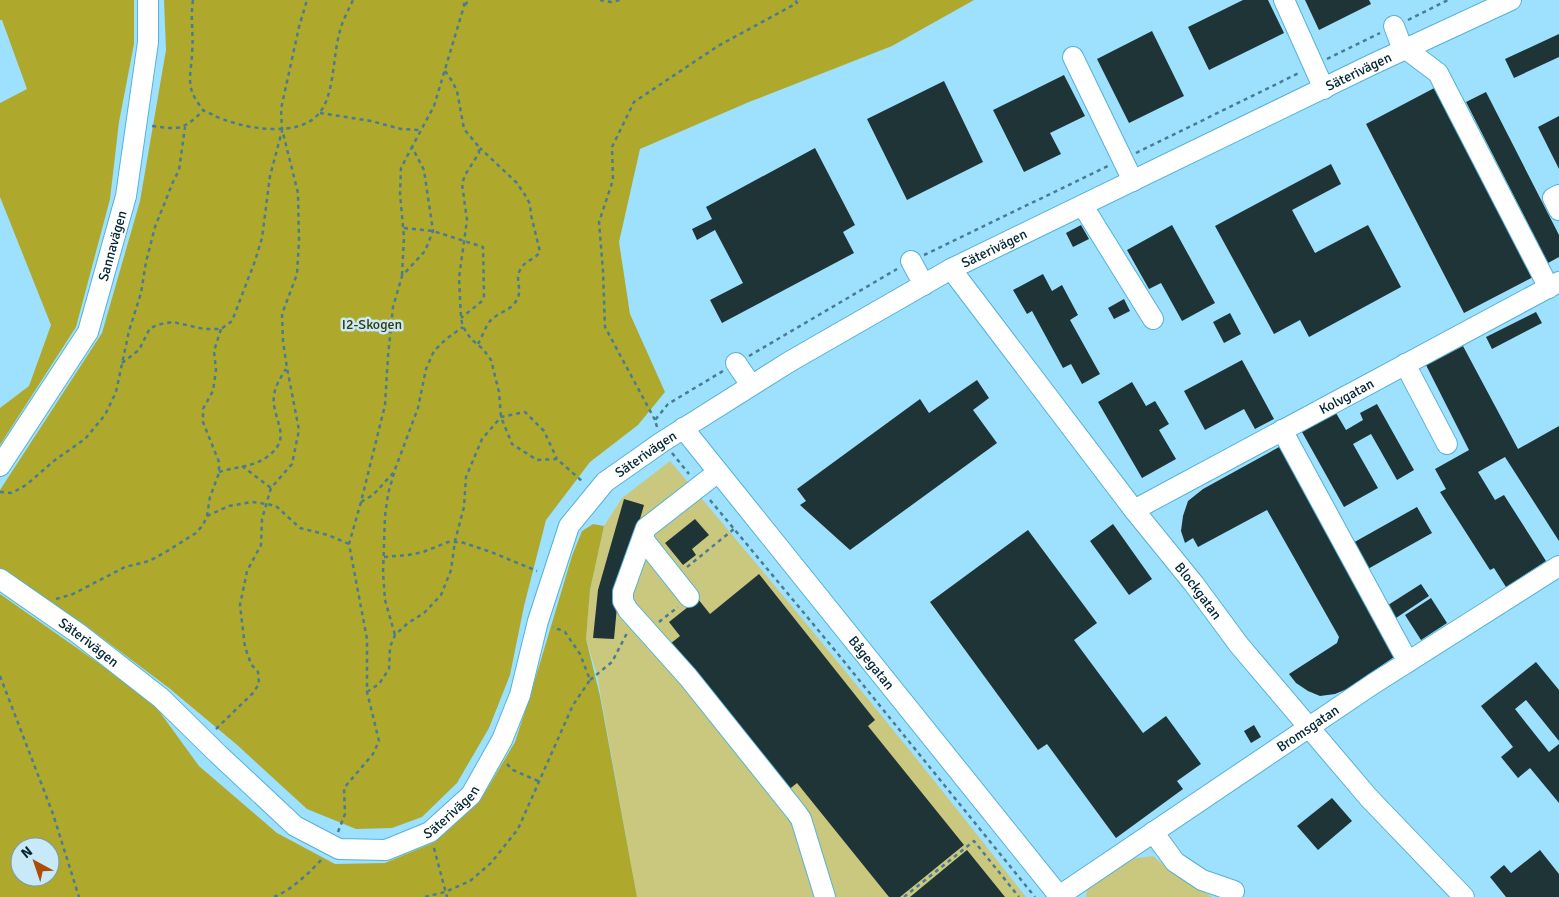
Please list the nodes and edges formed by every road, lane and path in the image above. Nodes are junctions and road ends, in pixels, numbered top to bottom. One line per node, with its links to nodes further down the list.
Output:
1 (148, 0): 22 (street, Sannavägen)
2 (194, 0): 20 (path)
3 (307, 0): 24 (path)
4 (353, 0): 21 (path)
5 (464, 0): 13 (path)
6 (469, 0): 13 (path)
7 (600, 0): 8 (path)
8 (620, 0)
9 (795, 0): 52 (path)
10 (1284, 0): 17 (street)
11 (1448, 0): 14 (path)
12 (1512, 0): 15 (street, Säterivägen)
13 (464, 6): 18 (path)
14 (1394, 26): 15 (street); 17 (path)
15 (1404, 50): 19 (street, Säterivägen); 40 (street)
16 (1072, 57): 28 (street)
17 (1314, 66): 19 (street); 28 (path)
18 (444, 71): 25 (path); 27 (path)
19 (1324, 89): 29 (street, Säterivägen)
20 (204, 110): 23 (path); 24 (path)
21 (320, 113): 24 (path); 25 (path)
22 (137, 123): 23 (path); 58 (street, Sannavägen)
23 (185, 127): 47 (path)
24 (282, 129): 44 (path); 49 (path)
25 (420, 130): 26 (path)
26 (412, 147): 33 (path); 34 (path)
27 (479, 147): 35 (path); 45 (path)
28 (1121, 160): 29 (street); 36 (path)
29 (1133, 181): 31 (street, Säterivägen)
30 (1559, 195): 32 (street)
31 (1083, 206): 37 (street, Säterivägen); 42 (street)
32 (1559, 210)
33 (404, 228): 34 (path); 38 (path)
34 (433, 230): 35 (path); 38 (path)
35 (464, 240): 41 (path); 41 (path)
36 (911, 261): 39 (street); 46 (path)
37 (951, 269): 39 (street, Säterivägen); 69 (street, Blockgatan)
38 (402, 276): 67 (path)
39 (924, 285): 50 (street, Säterivägen)
40 (1554, 285): 48 (street, Kolvgatan)
41 (461, 318): 43 (path)
42 (1153, 319)
43 (463, 328): 45 (path); 60 (path)
44 (221, 329): 47 (path); 62 (path)
45 (477, 344): 51 (path)
46 (736, 363): 50 (street); 52 (path)
47 (121, 364): 65 (path)
48 (1405, 364): 54 (street, Kolvgatan); 56 (street)
49 (287, 368): 59 (path); 64 (path)
50 (751, 385): 53 (street, Säterivägen)
51 (501, 417): 57 (path); 57 (path); 73 (path)
52 (655, 420): 55 (path)
53 (683, 428): 55 (street, Säterivägen); 61 (street, Bågegatan)
54 (1282, 430): 69 (street, Kolvgatan); 86 (street)
55 (662, 442): 63 (path); 66 (street, Säterivägen)
56 (1447, 444)
57 (558, 459): 66 (path)
58 (0, 466)
59 (242, 466): 62 (path); 64 (path)
60 (394, 472): 67 (path); 75 (path)
61 (718, 472): 63 (street); 99 (street, Bågegatan)
62 (219, 473): 70 (path)
63 (700, 487): 71 (path); 72 (street)
64 (271, 488): 68 (path)
65 (0, 492)
66 (596, 492): 77 (street, Säterivägen)
67 (361, 502): 74 (path)
68 (267, 504): 70 (path); 74 (path); 91 (path)
69 (1134, 510): 90 (street, Blockgatan)
70 (207, 516): 81 (path)
71 (734, 529): 78 (path); 107 (path)
72 (643, 539): 78 (street); 82 (street)
73 (455, 541): 75 (path); 77 (path); 85 (path)
74 (349, 544): 89 (path)
75 (384, 556): 85 (path)
76 (1559, 566): 86 (street, Bromsgatan)
77 (553, 575): 83 (street, Säterivägen)
78 (674, 577): 80 (street)
79 (0, 579): 81 (street, Säterivägen)
80 (689, 597): 84 (path)
81 (38, 604): 91 (street, Säterivägen)
82 (634, 616): 84 (street); 88 (path)
83 (538, 621): 88 (path); 92 (street, Säterivägen)
84 (648, 631): 104 (street)
85 (395, 635): 89 (path)
86 (1408, 662): 90 (street, Bromsgatan)
87 (0, 676): 100 (path)
88 (590, 680): 93 (path)
89 (367, 692): 96 (path)
90 (1308, 727): 95 (street, Bromsgatan); 108 (street, Blockgatan)
91 (204, 741): 96 (street, Säterivägen)
92 (496, 752): 93 (path); 94 (street, Säterivägen)
93 (538, 781): 98 (path)
94 (430, 832): 96 (street, Säterivägen); 98 (path)
95 (1153, 832): 97 (street); 99 (street, Bromsgatan)
96 (334, 846): 101 (path)
97 (1234, 891)
98 (444, 892): 102 (path); 103 (path)
99 (1059, 896)
100 (79, 897)
101 (274, 897)
102 (426, 897)
103 (447, 897)
104 (825, 897)
105 (904, 897): 106 (path)
106 (1019, 897)
107 (1035, 897)
108 (1464, 897)

